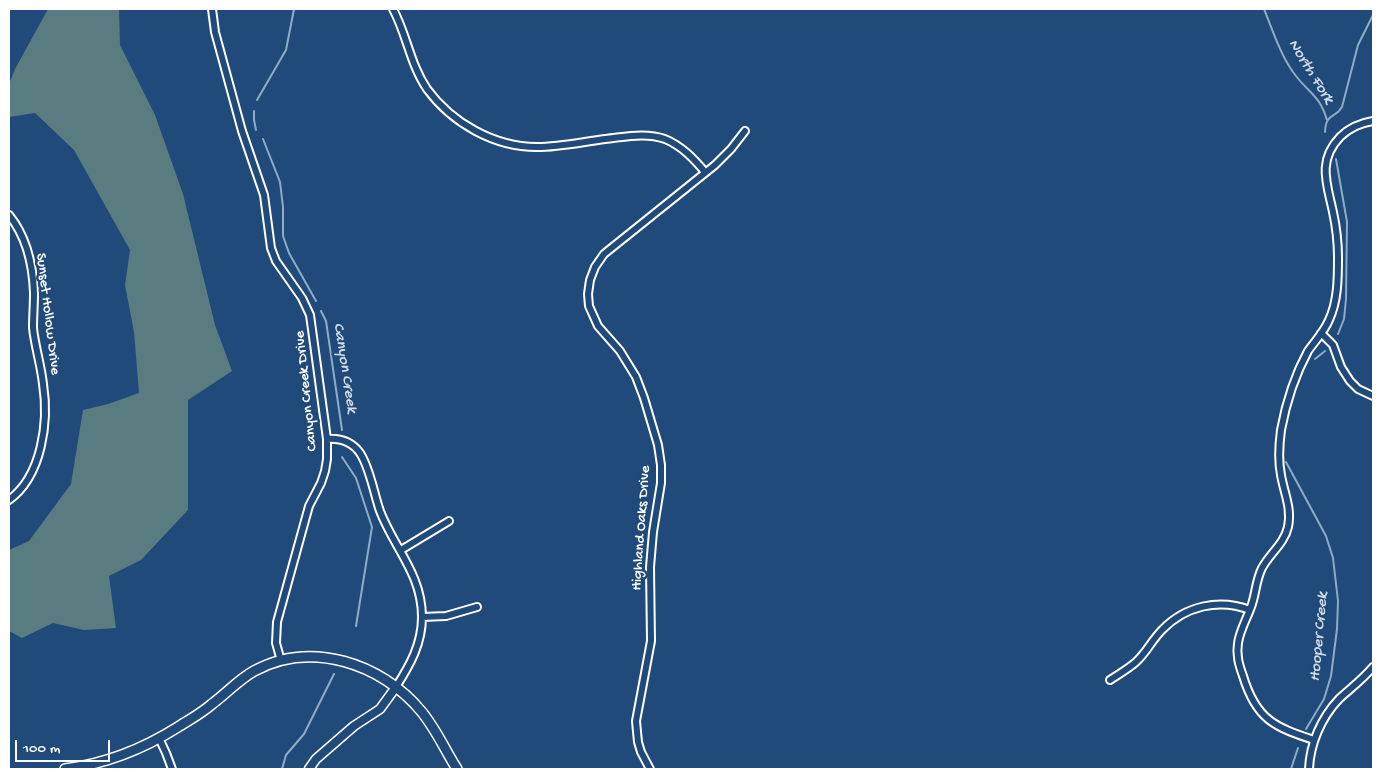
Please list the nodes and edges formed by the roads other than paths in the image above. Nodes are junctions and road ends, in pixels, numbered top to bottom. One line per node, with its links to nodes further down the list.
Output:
1 (212, 9): 9 (street, Canyon Creek Drive)
2 (393, 9): 5 (street)
3 (1373, 121): 7 (street)
4 (745, 131): 5 (street, Highland Oaks Drive)
5 (705, 172): 26 (street, Highland Oaks Drive)
6 (9, 214): 10 (street, Sunset Hollow Drive)
7 (1321, 333): 8 (street); 14 (street)
8 (1373, 396)
9 (327, 439): 12 (street); 16 (street, Canyon Creek Drive)
10 (9, 500)
11 (449, 521): 12 (street)
12 (400, 550): 15 (street)
13 (477, 607): 15 (street)
14 (1250, 610): 18 (street); 21 (street)
15 (422, 617): 19 (street)
16 (281, 661): 19 (main road); 20 (main road)
17 (1373, 667): 21 (street)
18 (1110, 680)
19 (396, 687): 24 (street); 25 (main road)
20 (159, 738): 22 (main road); 23 (street)
21 (1314, 740): 27 (street)
22 (65, 769)
23 (172, 769)
24 (309, 769)
25 (457, 769)
26 (650, 769)
27 (1309, 769)

